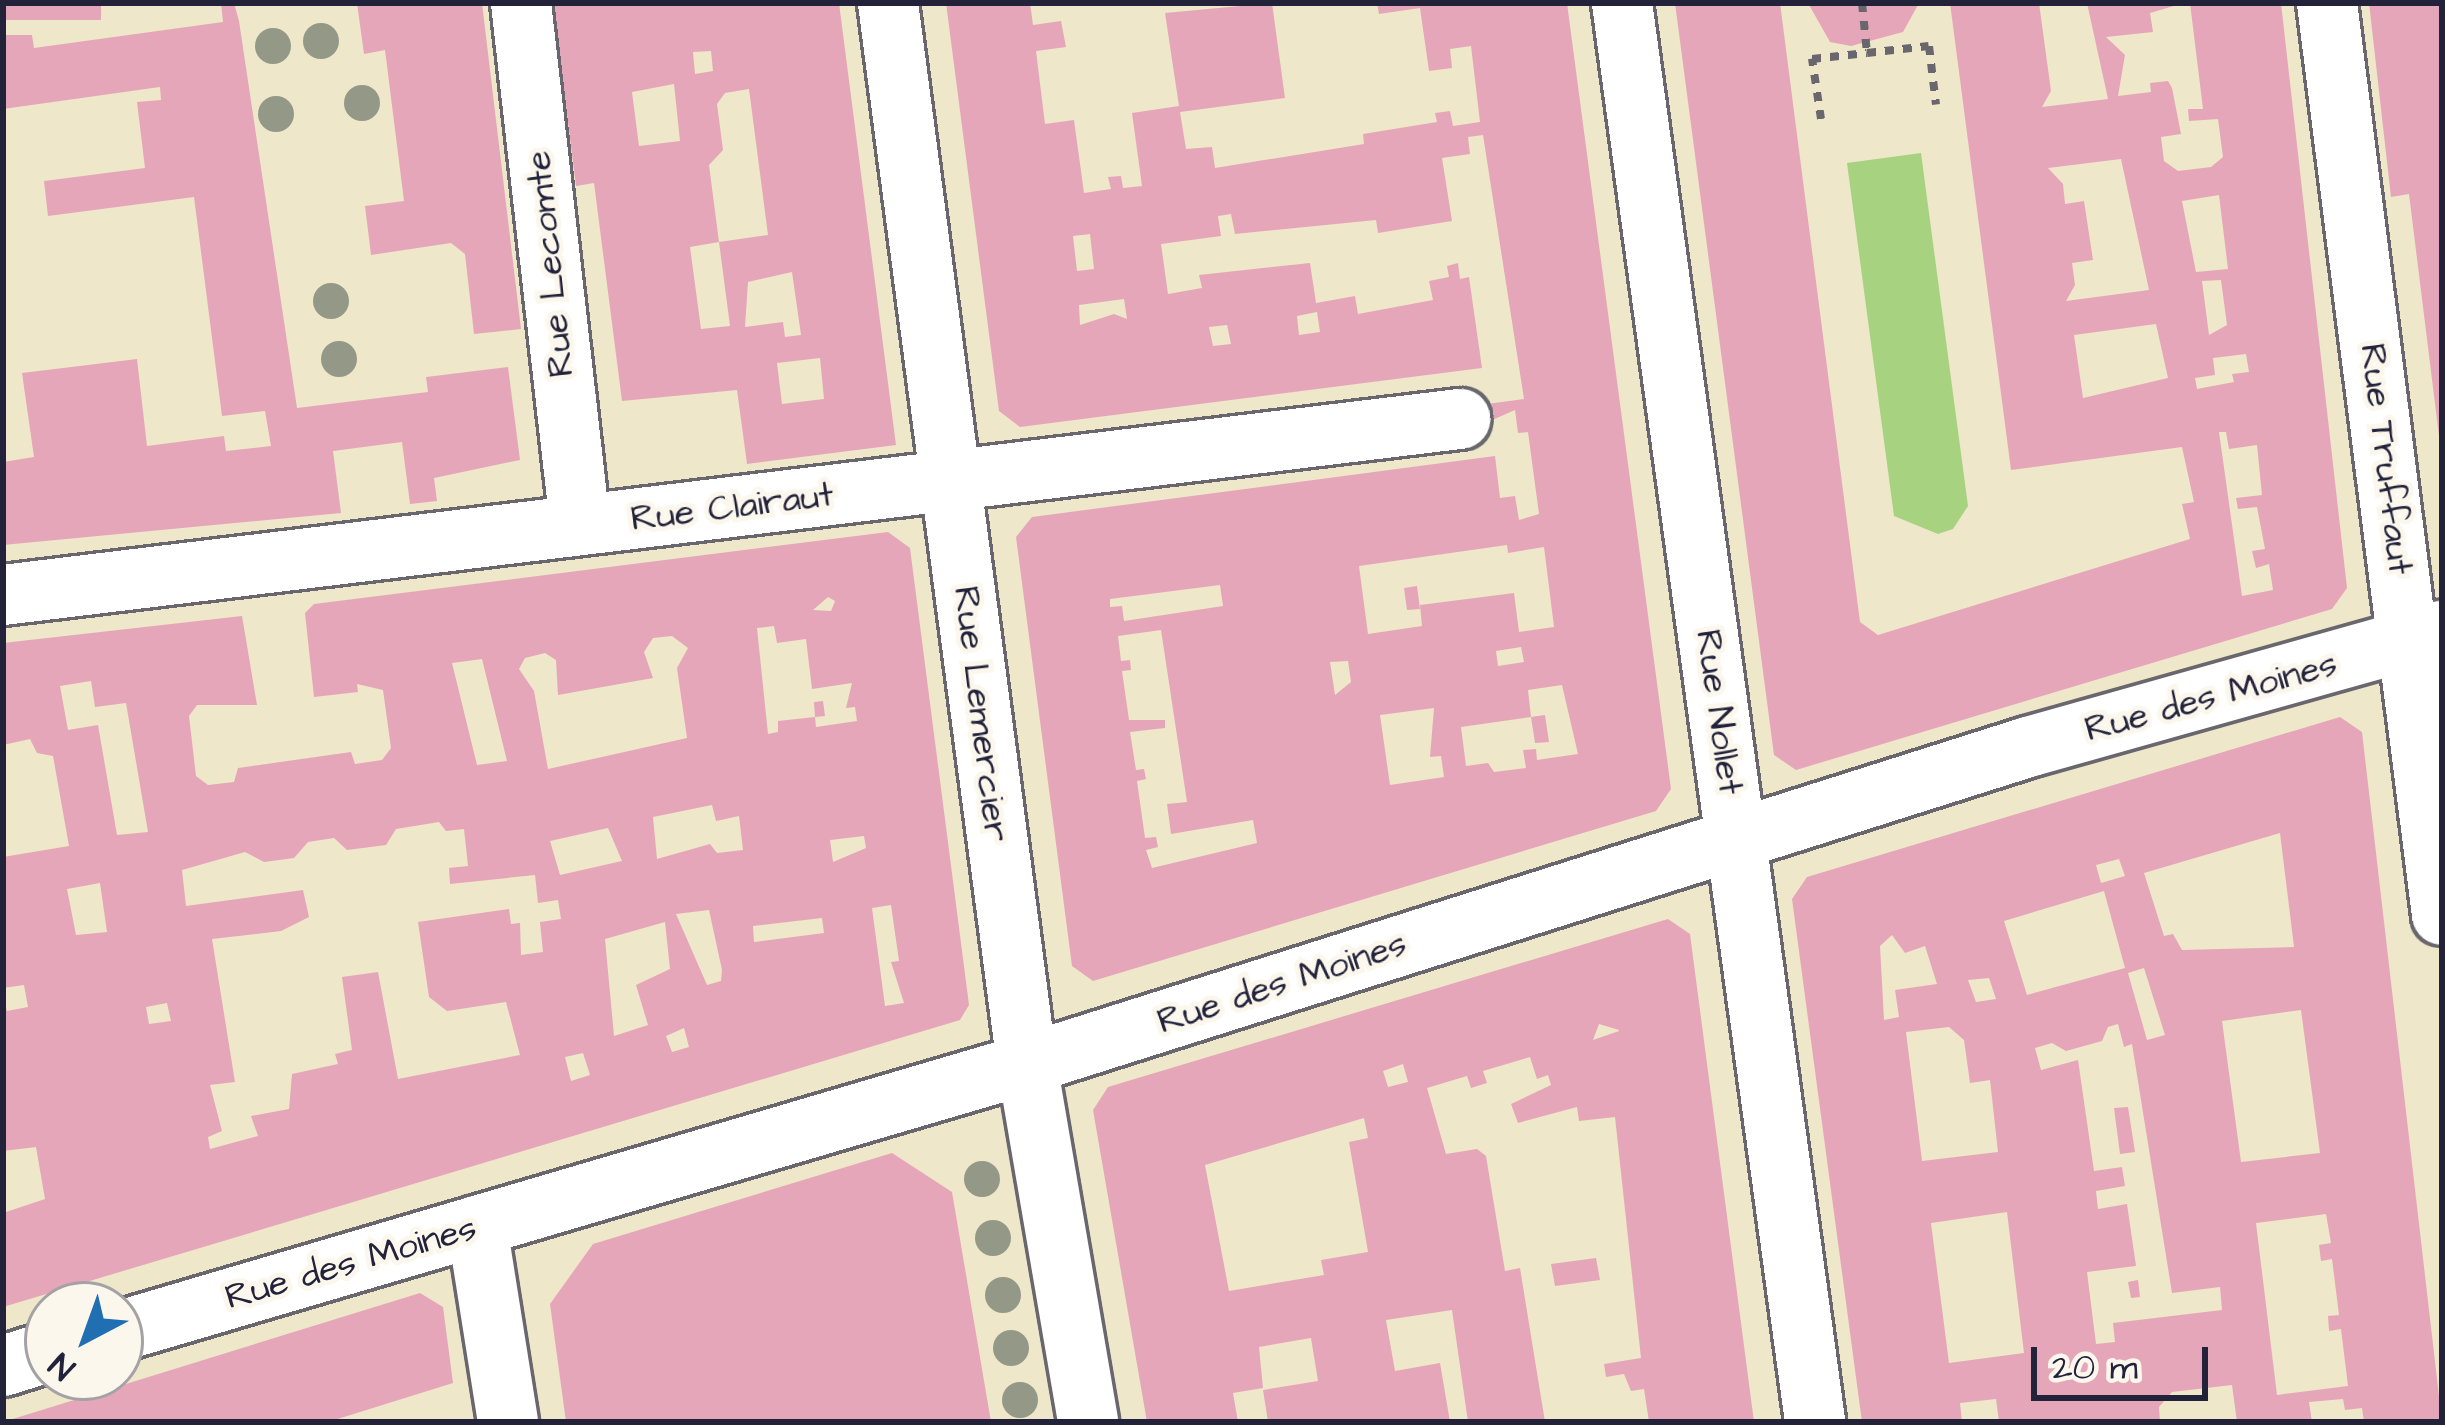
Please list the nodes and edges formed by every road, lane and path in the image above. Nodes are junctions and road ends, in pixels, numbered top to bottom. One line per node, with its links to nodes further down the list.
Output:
1 (521, 3): 11 (street, Rue Lecomte)
2 (888, 3): 10 (street, Rue Lemercier)
3 (1622, 3): 14 (street, Rue Nollet)
4 (1862, 3): 6 (path)
5 (2327, 3): 13 (street, Rue Truffaut)
6 (1867, 53): 7 (path); 8 (path)
7 (1936, 105)
8 (1821, 119)
9 (1460, 418): 10 (street, Rue Clairaut)
10 (950, 480): 11 (street, Rue Clairaut); 16 (street, Rue Lemercier)
11 (580, 524): 12 (street, Rue Clairaut)
12 (3, 595)
13 (2424, 637): 14 (street, Rue des Moines); 15 (street, Rue Truffaut)
14 (1737, 837): 16 (street, Rue des Moines); 21 (street, Rue Nollet)
15 (2442, 915)
16 (1027, 1064): 17 (street, Rue des Moines); 20 (street, Rue Lemercier)
17 (478, 1226): 18 (street, Rue des Moines); 19 (street)
18 (144, 1324)
19 (508, 1422)
20 (1088, 1422)
21 (1815, 1422)

